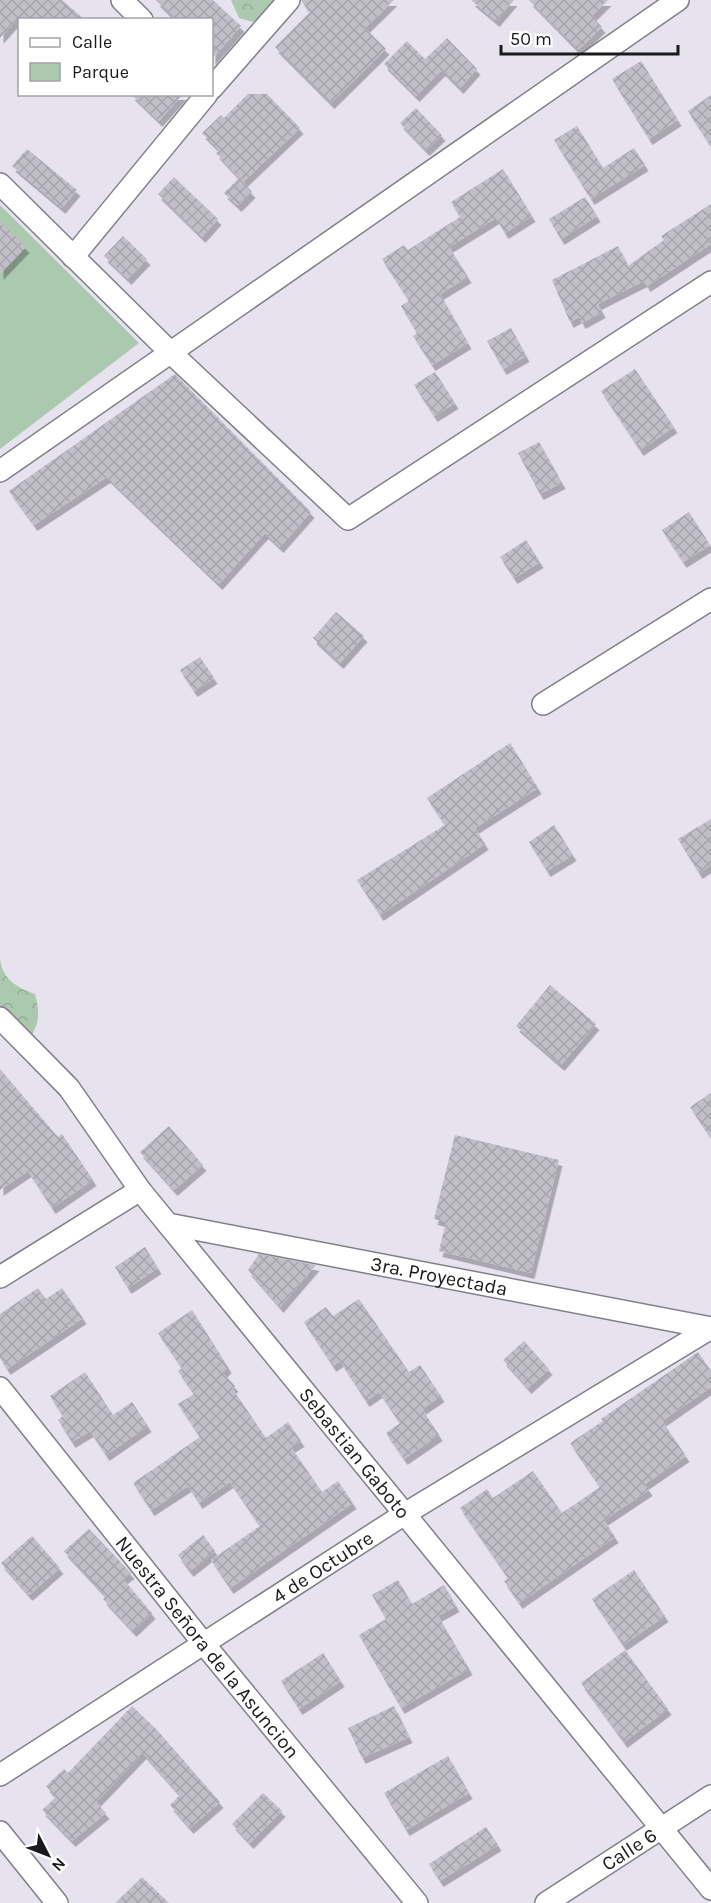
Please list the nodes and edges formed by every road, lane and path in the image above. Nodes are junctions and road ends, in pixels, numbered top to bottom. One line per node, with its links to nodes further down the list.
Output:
1 (122, 0): 4 (street)
2 (289, 0): 5 (street)
3 (678, 0): 10 (street)
4 (140, 18)
5 (213, 87)
6 (205, 96): 8 (street)
7 (0, 184): 8 (street)
8 (73, 257): 10 (street)
9 (711, 282): 10 (street)
10 (170, 352): 11 (street)
11 (0, 471)
12 (711, 599): 13 (street)
13 (543, 704)
14 (0, 1018): 15 (street, Sebastian Gaboto)
15 (141, 1190): 16 (street, Sebastian Gaboto); 17 (street)
16 (168, 1224): 18 (street, 3ra. Proyectada); 20 (street, Sebastian Gaboto)
17 (0, 1277)
18 (711, 1328): 20 (street, 4 de Octubre)
19 (0, 1388): 21 (street, Nuestra Señora de la Asuncion)
20 (403, 1515): 21 (street, 4 de Octubre); 24 (street, Sebastian Gaboto)
21 (204, 1644): 22 (street, 4 de Octubre); 28 (street, Nuestra Señora de la Asuncion)
22 (0, 1775)
23 (711, 1796): 24 (street, Calle 6)
24 (660, 1828): 26 (street, Sebastian Gaboto); 29 (street, Calle 6)
25 (0, 1832): 27 (street)
26 (711, 1889)
27 (57, 1903)
28 (417, 1903)
29 (546, 1903)

